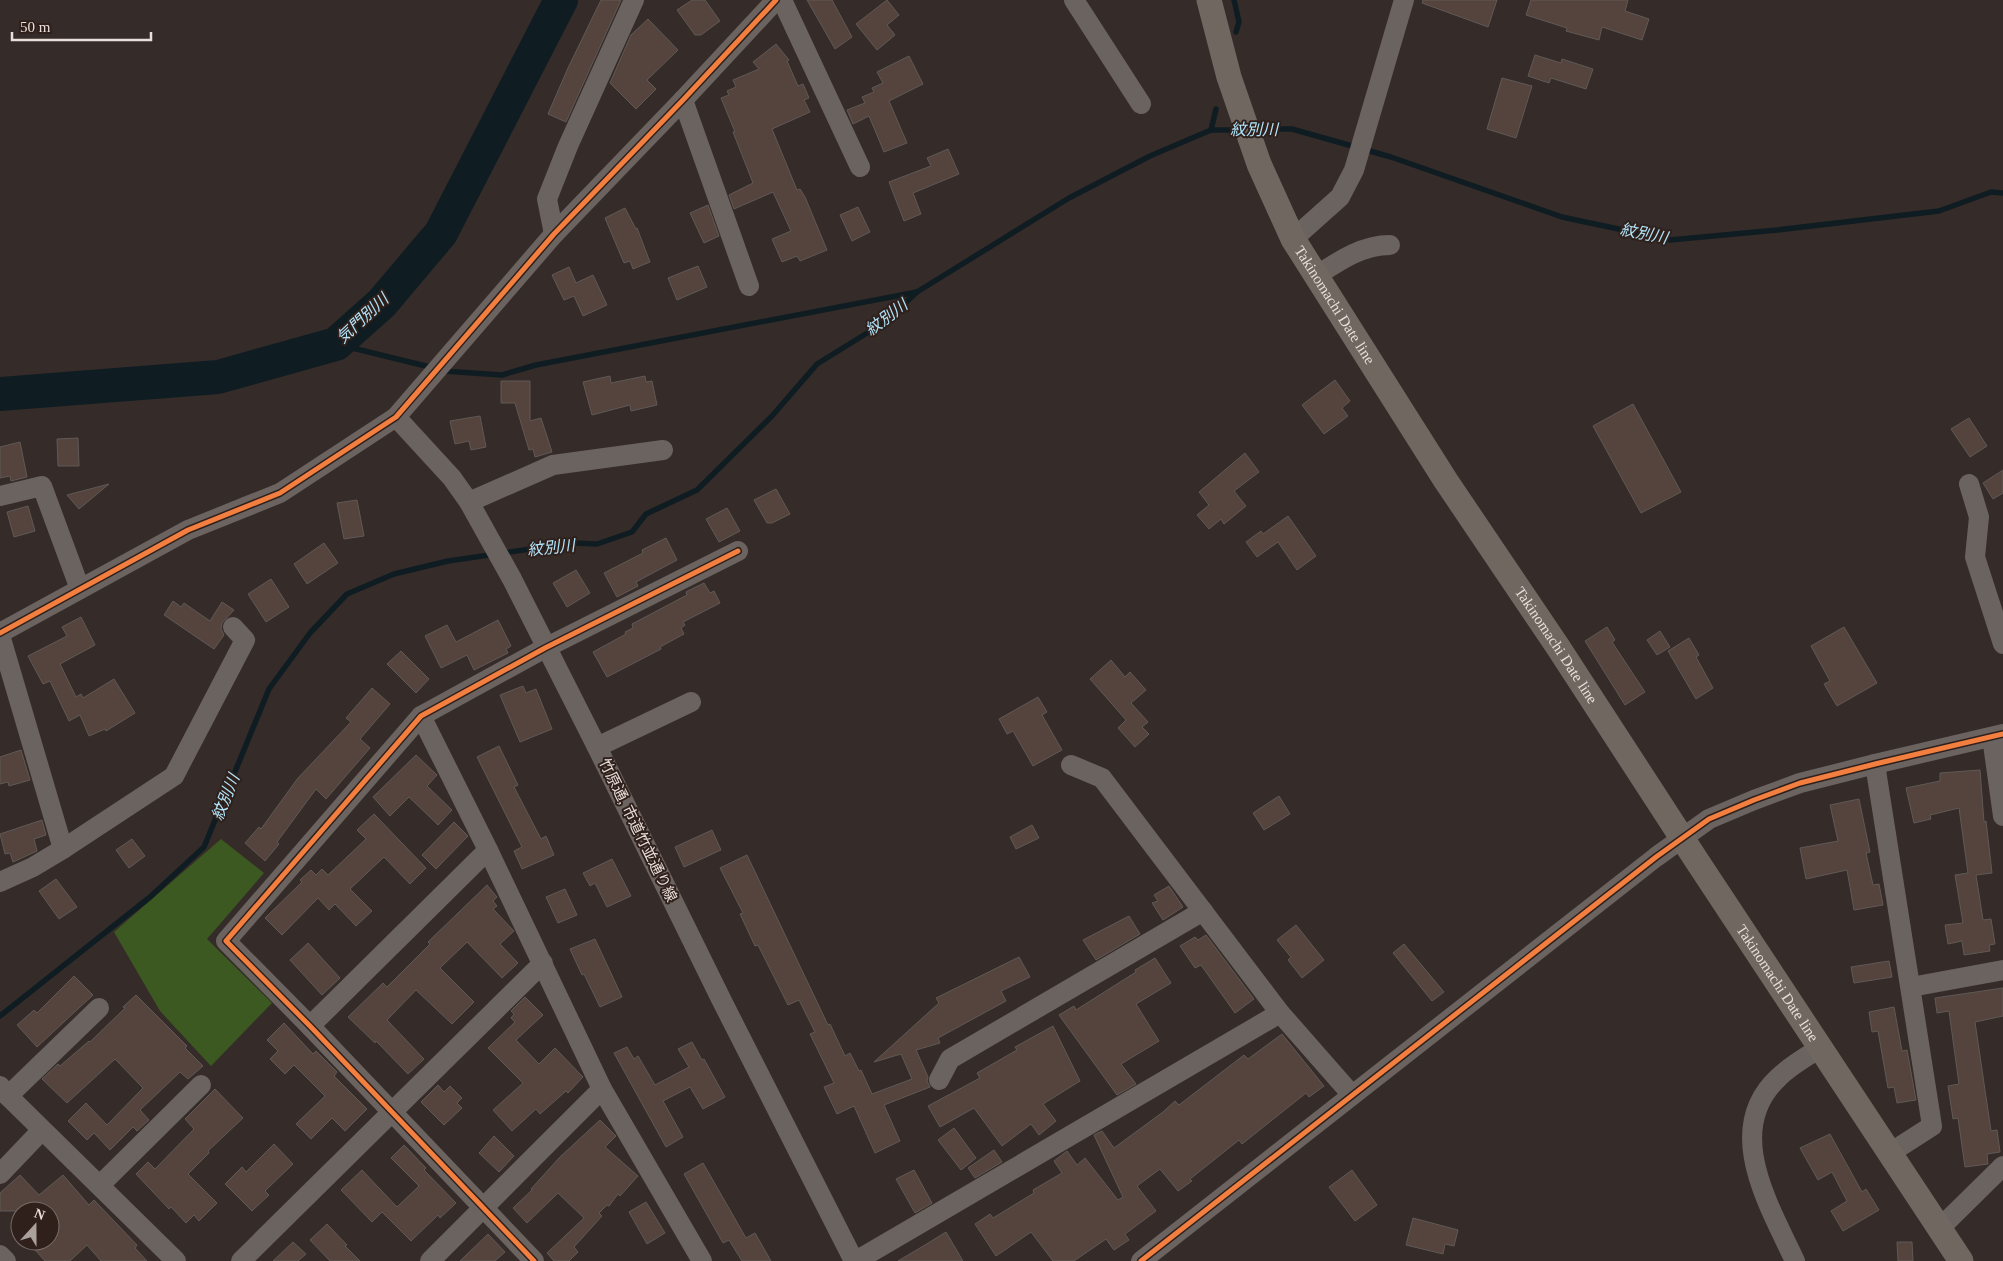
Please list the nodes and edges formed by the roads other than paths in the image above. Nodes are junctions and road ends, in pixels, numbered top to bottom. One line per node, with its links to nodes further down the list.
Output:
1 (634, 0): 10 (street)
2 (776, 0): 7 (street)
3 (782, 0): 9 (street)
4 (1074, 0): 8 (street)
5 (1208, 0): 11 (main road, Takinomachi Date line)
6 (1404, 0): 11 (street)
7 (684, 100): 10 (street); 14 (street)
8 (1141, 104)
9 (860, 166)
10 (554, 234): 15 (street)
11 (1293, 239): 13 (main road, Takinomachi Date line)
12 (1390, 245): 13 (street)
13 (1316, 276): 33 (main road, Takinomachi Date line)
14 (748, 286)
15 (396, 417): 19 (street, 竹原通, 市道竹並通り線); 21 (street)
16 (663, 450): 19 (street)
17 (1968, 484): 24 (street)
18 (0, 496): 21 (street)
19 (469, 502): 25 (street, 竹原通, 市道竹並通り線)
20 (738, 552): 25 (street)
21 (80, 589): 23 (street)
22 (233, 627): 34 (street)
23 (0, 634): 34 (street)
24 (2003, 644)
25 (545, 648): 27 (street); 29 (street, 竹原通, 市道竹並通り線)
26 (691, 702): 29 (street)
27 (421, 716): 35 (street); 43 (street)
28 (1997, 735): 30 (street); 32 (street)
29 (597, 746): 65 (street, 竹原通, 市道竹並通り線)
30 (1875, 764): 33 (street); 40 (street)
31 (1071, 765): 37 (street)
32 (2003, 816)
33 (1682, 837): 44 (main road, Takinomachi Date line); 49 (street)
34 (63, 849): 36 (street)
35 (488, 850): 38 (street); 43 (street)
36 (0, 882)
37 (1202, 911): 42 (street); 45 (street)
38 (543, 963): 47 (street); 50 (street)
39 (2003, 970): 40 (street)
40 (1911, 986): 52 (street)
41 (99, 1008): 48 (street)
42 (1280, 1013): 49 (street); 65 (street)
43 (310, 1026): 50 (street)
44 (1820, 1048): 52 (main road, Takinomachi Date line); 67 (street)
45 (939, 1080)
46 (201, 1084): 55 (street)
47 (602, 1089): 56 (street); 64 (street)
48 (4, 1091): 51 (street)
49 (1352, 1095): 66 (street)
50 (392, 1112): 56 (street); 61 (street)
51 (42, 1130): 54 (street); 55 (street)
52 (1890, 1153): 57 (main road, Takinomachi Date line)
53 (2003, 1166): 57 (street)
54 (0, 1174)
55 (100, 1185): 60 (street)
56 (483, 1208): 62 (street); 63 (street)
57 (1940, 1228): 68 (main road, Takinomachi Date line)
58 (0, 1255): 59 (street)
59 (6, 1261)
60 (176, 1261)
61 (241, 1261)
62 (430, 1261)
63 (534, 1261)
64 (702, 1261)
65 (855, 1261)
66 (1141, 1261)
67 (1795, 1261)
68 (1961, 1261)

